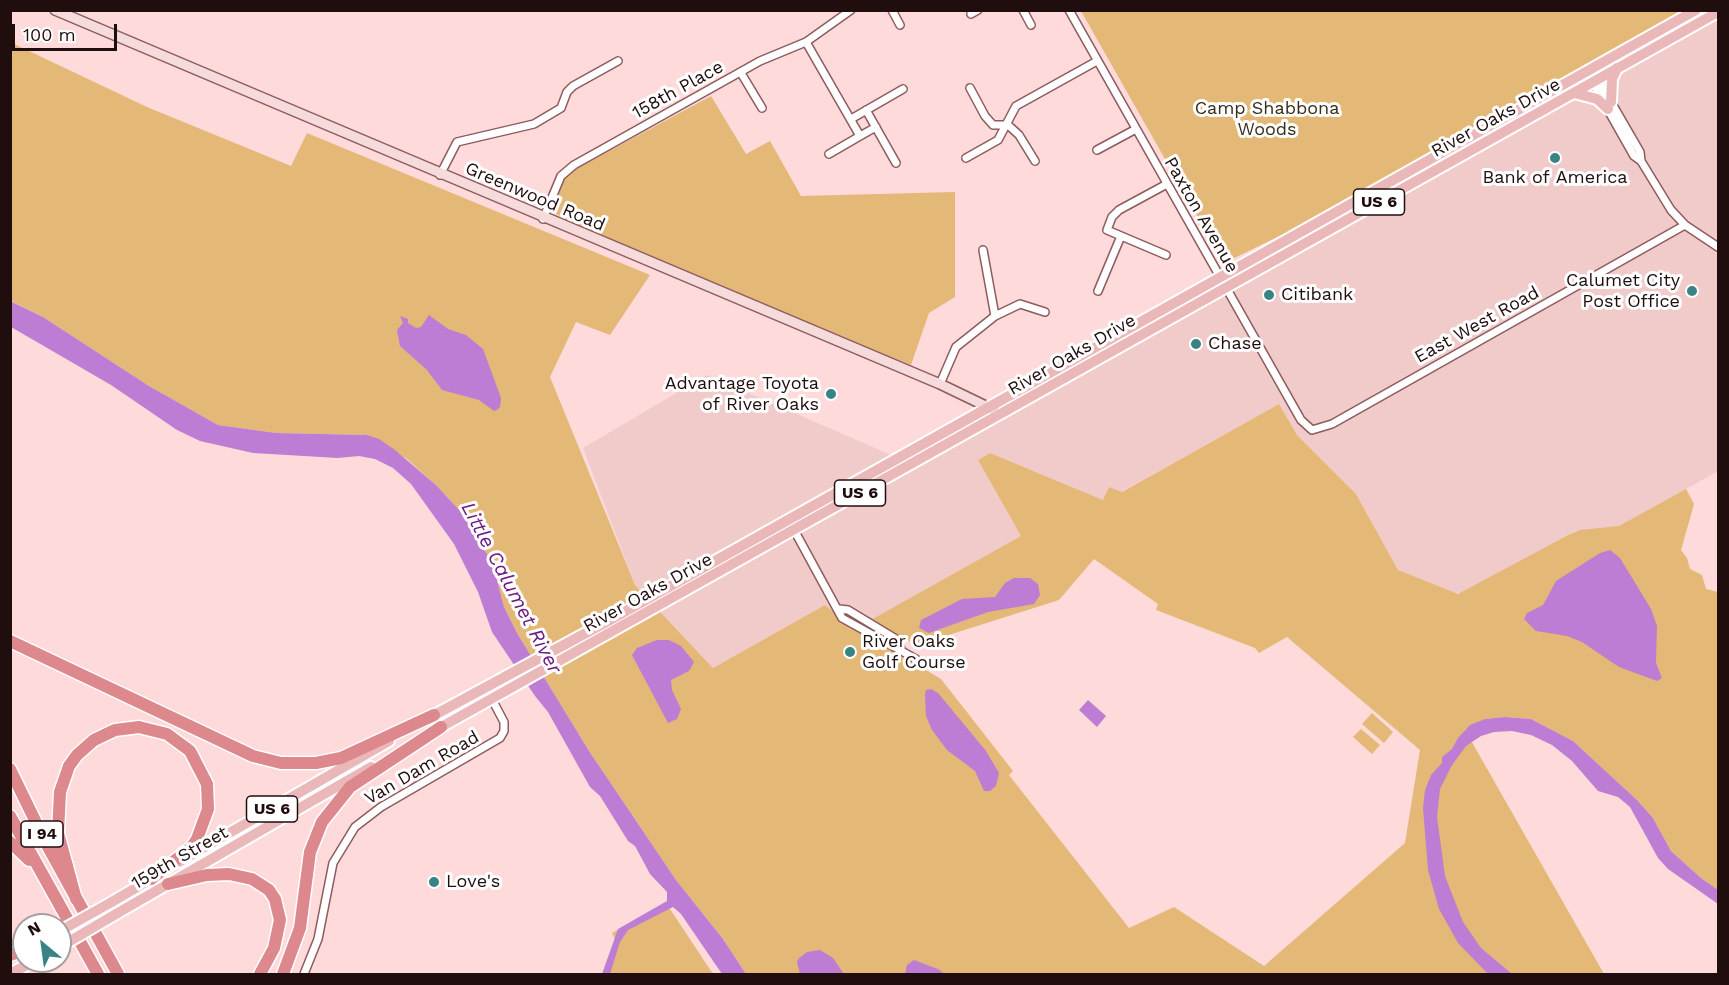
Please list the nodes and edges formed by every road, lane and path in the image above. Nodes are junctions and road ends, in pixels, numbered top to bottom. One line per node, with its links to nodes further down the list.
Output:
1 (55, 10): 32 (street, Greenwood Road)
2 (851, 10): 10 (street, 158th Place)
3 (892, 10): 8 (street)
4 (1023, 10): 9 (street)
5 (1069, 10): 11 (street, Paxton Avenue)
6 (1696, 10): 15 (main road, River Oaks Drive / US 6)
7 (1719, 12): 13 (main road, River Oaks Drive / US 6)
8 (900, 25)
9 (1031, 25)
10 (806, 42): 14 (street, 158th Place); 22 (street)
11 (1097, 61): 23 (street); 25 (street, Paxton Avenue)
12 (618, 62): 32 (street)
13 (1618, 68): 15 (main road, River Oaks Drive / US 6); 19 (main road)
14 (741, 73): 20 (street); 34 (street, 158th Place)
15 (1592, 76): 18 (main road, River Oaks Drive / US 6); 19 (street); 40 (main road, River Oaks Drive / US 6)
16 (970, 88): 23 (street)
17 (903, 89): 21 (street)
18 (1574, 93): 19 (main road); 40 (main road, River Oaks Drive / US 6)
19 (1610, 105): 35 (street)
20 (762, 108)
21 (866, 110): 22 (street); 24 (street)
22 (850, 119): 26 (street)
23 (1008, 125): 29 (street); 30 (street)
24 (876, 128): 26 (street); 31 (street)
25 (1136, 129): 27 (street); 33 (street, Paxton Avenue)
26 (861, 136): 28 (street)
27 (1097, 150)
28 (829, 154)
29 (966, 158)
30 (1035, 161)
31 (896, 163)
32 (440, 175): 34 (street, Greenwood Road)
33 (1167, 184): 36 (street); 40 (street, Paxton Avenue)
34 (543, 219): 44 (street, Greenwood Road)
35 (1685, 225): 37 (street); 47 (street, East West Road)
36 (1121, 236): 39 (street); 41 (street)
37 (1719, 247)
38 (983, 250): 43 (street)
39 (1167, 255)
40 (1222, 282): 45 (main road, River Oaks Drive / US 6); 46 (main road, River Oaks Drive / US 6); 47 (street, Paxton Avenue)
41 (1098, 291)
42 (1045, 312): 43 (street)
43 (995, 316): 44 (street)
44 (940, 384): 45 (street, Greenwood Road)
45 (988, 408): 46 (street, Greenwood Road); 48 (main road, River Oaks Drive / US 6)
46 (1003, 414): 49 (main road, River Oaks Drive / US 6)
47 (1312, 430)
48 (788, 520): 49 (street); 51 (main road, River Oaks Drive / US 6)
49 (794, 530): 51 (main road, River Oaks Drive / US 6); 52 (street)
50 (10, 641): 55 (highway)
51 (566, 651): 53 (main road, River Oaks Drive / US 6); 54 (main road, River Oaks Drive / US 6)
52 (916, 659)
53 (486, 688): 54 (street, Van Dam Road); 55 (main road, River Oaks Drive / US 6)
54 (492, 699): 56 (main road, River Oaks Drive / US 6); 72 (street, Van Dam Road)
55 (434, 715): 61 (main road, 159th Street / US 6)
56 (441, 727): 62 (main road, 159th Street / US 6); 71 (highway)
57 (10, 769): 63 (highway, I 94)
58 (10, 816): 60 (highway, I 94)
59 (10, 842): 60 (highway)
60 (38, 867): 66 (highway, I 94)
61 (151, 879): 63 (highway); 64 (main road, 159th Street / US 6, bridge)
62 (168, 884): 65 (main road, 159th Street / US 6, bridge); 70 (highway)
63 (76, 899): 67 (highway, I 94)
64 (72, 924)
65 (72, 939)
66 (84, 948): 68 (highway); 69 (highway, I 94)
67 (118, 972)
68 (88, 975)
69 (98, 975)
70 (260, 975)
71 (284, 975)
72 (304, 975)

